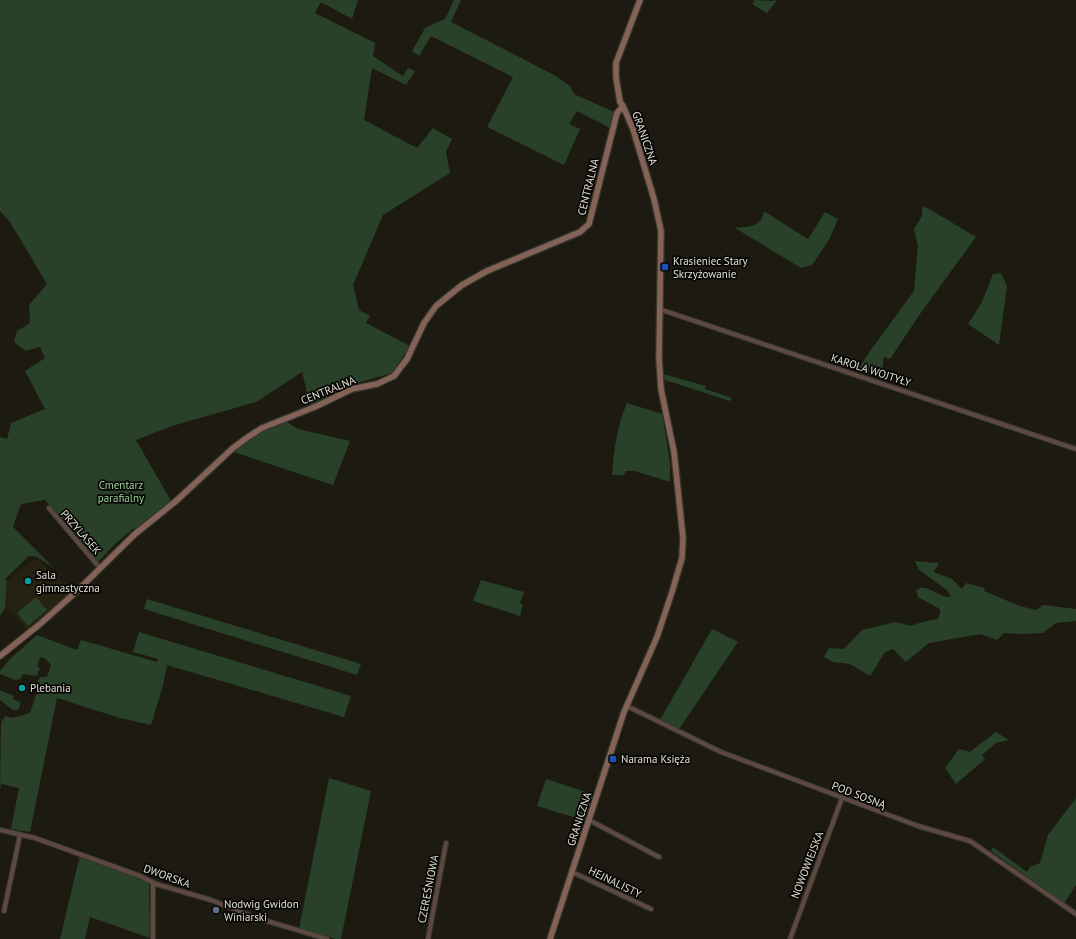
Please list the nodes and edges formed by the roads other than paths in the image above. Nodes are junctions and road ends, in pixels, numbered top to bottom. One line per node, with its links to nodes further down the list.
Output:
1 (640, 0): 2 (street, GRANICZNA)
2 (623, 106): 3 (street, GRANICZNA); 6 (street, CENTRALNA)
3 (659, 309): 4 (street, KAROLA WOJTYŁY); 8 (street, GRANICZNA)
4 (1076, 449)
5 (49, 508): 6 (street, PRZYLASEK)
6 (100, 568): 7 (street, CENTRALNA)
7 (0, 656)
8 (626, 706): 9 (street, POD SOSNĄ); 10 (street, GRANICZNA)
9 (842, 798): 19 (street, POD SOSNĄ); 24 (street, NOWOWIEJSKA)
10 (590, 820): 14 (street); 15 (street, GRANICZNA)
11 (0, 830): 12 (street, DWORSKA)
12 (20, 835): 16 (street, DWORSKA); 18 (street)
13 (446, 843): 22 (street, CZEREŚNIOWA)
14 (659, 857)
15 (572, 872): 17 (street, HEJNALISTY); 23 (street, GRANICZNA)
16 (153, 882): 20 (street); 21 (street, DWORSKA)
17 (650, 909)
18 (4, 912)
19 (1076, 914)
20 (153, 939)
21 (328, 939)
22 (428, 939)
23 (550, 939)
24 (790, 939)

